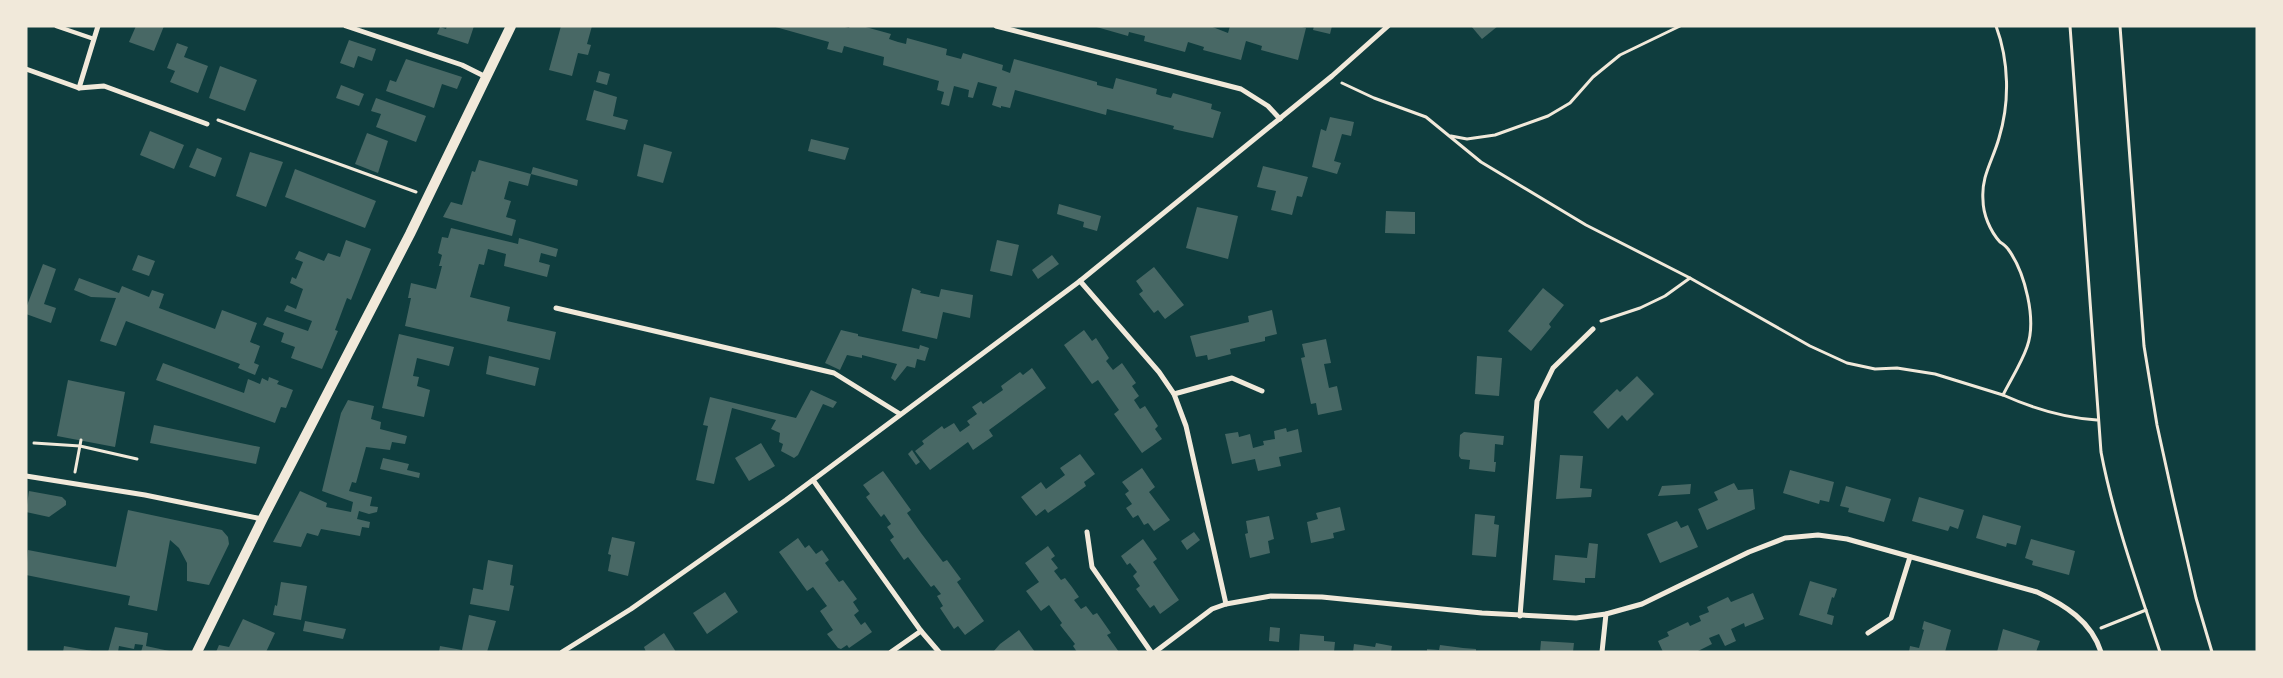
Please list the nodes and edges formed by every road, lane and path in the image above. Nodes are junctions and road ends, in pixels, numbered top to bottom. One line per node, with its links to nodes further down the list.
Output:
1 (56, 26): 11 (lane)
2 (98, 26): 11 (street)
3 (346, 26): 14 (street)
4 (511, 26): 14 (main road)
5 (996, 26): 16 (street)
6 (1388, 26): 13 (street)
7 (1680, 26): 18 (path)
8 (1996, 26): 27 (path)
9 (2070, 26): 29 (path)
10 (2120, 26): 56 (path)
11 (94, 39): 15 (street)
12 (26, 70): 15 (street)
13 (1332, 76): 16 (street); 18 (path)
14 (487, 78): 19 (main road)
15 (79, 88): 17 (street)
16 (1280, 119): 21 (street)
17 (207, 124): 19 (path)
18 (1450, 136): 20 (path)
19 (428, 197): 37 (main road)
20 (1690, 278): 23 (path); 27 (path)
21 (1080, 281): 26 (street); 28 (street)
22 (556, 308): 28 (street)
23 (1604, 319)
24 (1593, 329): 43 (street)
25 (1262, 391): 26 (street)
26 (1174, 394): 40 (street)
27 (2003, 395): 29 (path)
28 (900, 414): 35 (street)
29 (2097, 420): 41 (path)
30 (81, 440): 32 (path)
31 (34, 443): 32 (path)
32 (80, 446): 33 (path); 36 (path)
33 (137, 458)
34 (26, 476): 36 (street)
35 (813, 480): 44 (street); 48 (street)
36 (73, 483): 37 (street)
37 (262, 519): 47 (main road)
38 (1087, 532): 51 (street)
39 (1910, 557): 42 (street); 45 (street); 46 (street)
40 (1226, 604): 43 (street); 52 (street)
41 (2146, 610): 45 (path); 55 (path)
42 (1606, 614): 43 (street); 53 (street)
43 (1520, 616)
44 (921, 631): 49 (street); 50 (street)
45 (2092, 633): 54 (street)
46 (1868, 634)
47 (197, 652)
48 (562, 652)
49 (891, 652)
50 (939, 652)
51 (1151, 652)
52 (1155, 652)
53 (1602, 652)
54 (2101, 652)
55 (2160, 652)
56 (2212, 652)

